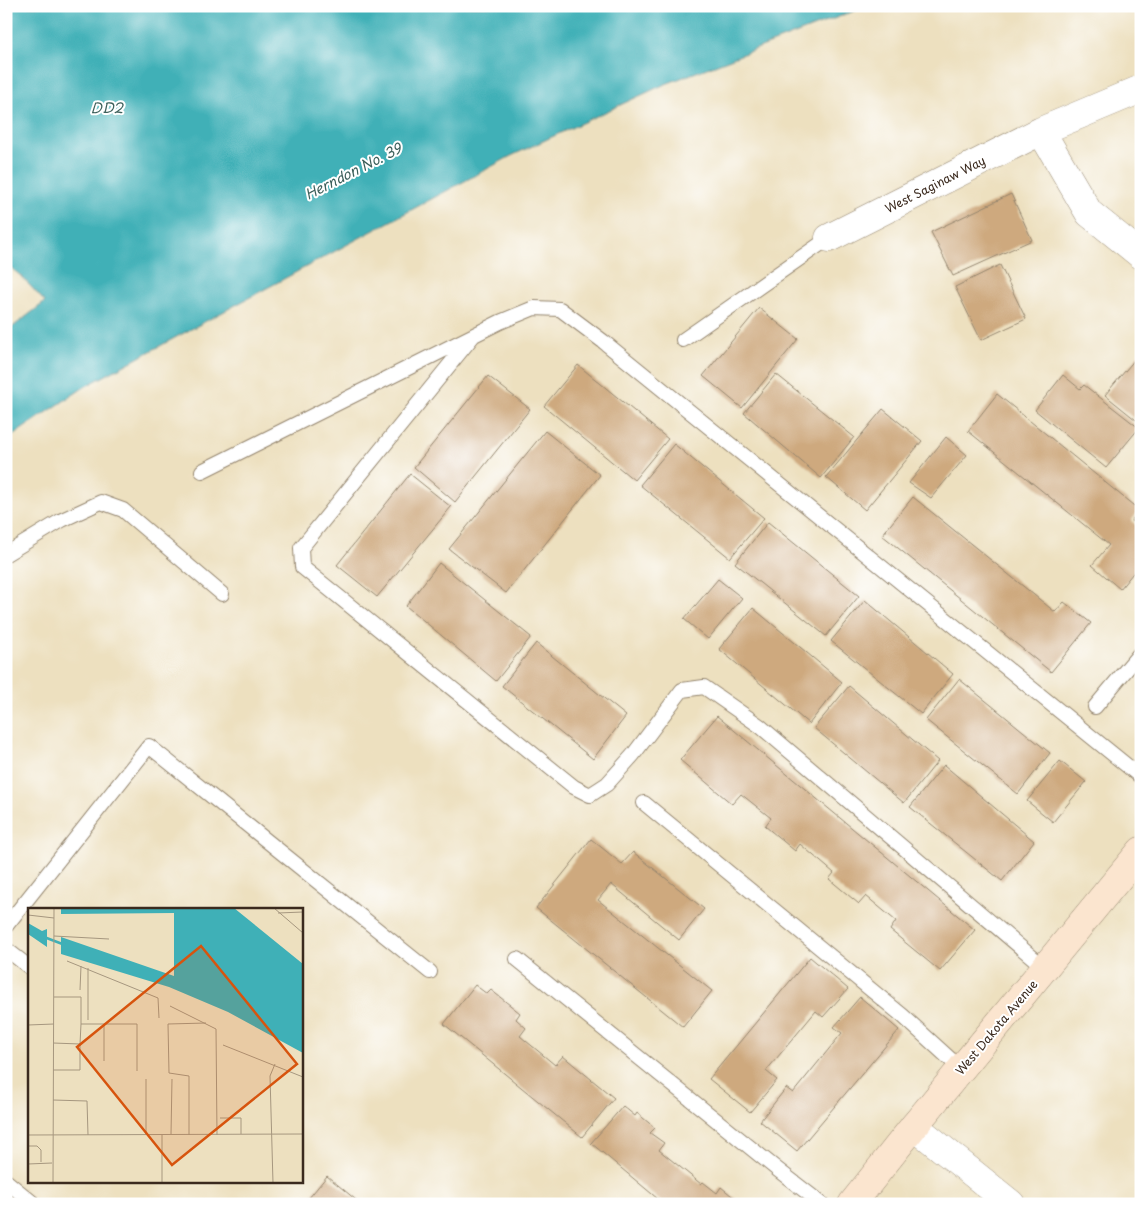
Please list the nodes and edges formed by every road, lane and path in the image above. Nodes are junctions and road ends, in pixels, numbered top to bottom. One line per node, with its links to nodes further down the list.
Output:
1 (1141, 89): 2 (street, West Saginaw Way)
2 (1041, 131): 3 (street, West Saginaw Way); 4 (street)
3 (830, 238): 6 (lane)
4 (1141, 255)
5 (473, 336): 7 (lane); 12 (lane); 19 (lane)
6 (683, 340)
7 (202, 471)
8 (6, 554): 9 (lane)
9 (222, 594)
10 (1141, 652): 11 (lane)
11 (1095, 707)
12 (1141, 778)
13 (644, 803): 21 (lane)
14 (1141, 851): 19 (street, West Dakota Avenue)
15 (6, 926): 20 (lane)
16 (6, 949): 18 (lane)
17 (517, 959): 25 (lane)
18 (28, 966)
19 (1045, 968): 21 (street, West Dakota Avenue)
20 (430, 972)
21 (961, 1069): 22 (street, West Dakota Avenue)
22 (914, 1126): 26 (street, West Dakota Avenue); 27 (street)
23 (6, 1181): 24 (lane)
24 (34, 1204)
25 (822, 1204)
26 (852, 1204)
27 (1011, 1204)

